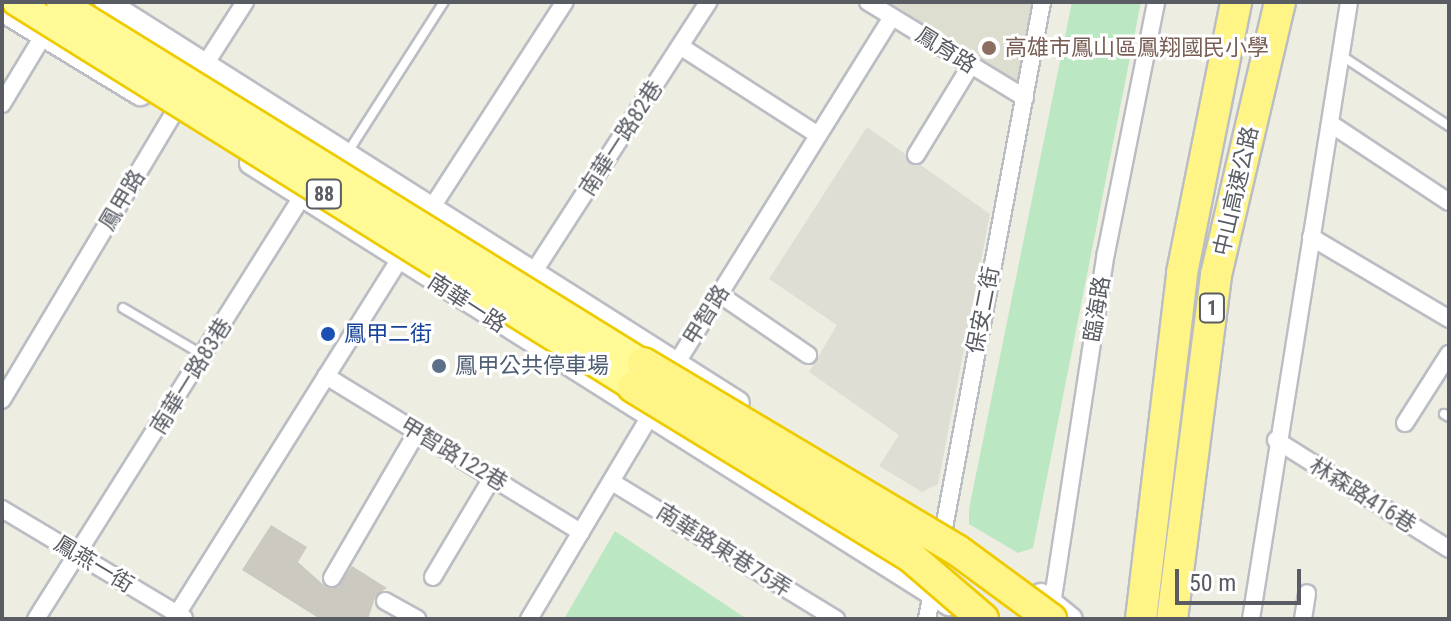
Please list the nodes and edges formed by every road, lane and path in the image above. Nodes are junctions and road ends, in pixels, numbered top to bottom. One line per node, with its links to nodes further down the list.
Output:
1 (16, 2): 42 (highway, 88, bridge)
2 (60, 2): 42 (highway, 88, bridge)
3 (106, 2): 19 (main road)
4 (245, 2): 19 (street, 鳳甲路)
5 (444, 2): 27 (lane)
6 (565, 2): 31 (street)
7 (708, 2): 17 (street, 南華一路82巷)
8 (868, 2): 15 (street, 鳳育路)
9 (1042, 2): 21 (street, 保安二街)
10 (1156, 2): 61 (street, 臨海路)
11 (1236, 2): 71 (highway, 中山高速公路 / 1)
12 (1280, 2): 72 (highway, 中山高速公路 / 1)
13 (1349, 2): 18 (street)
14 (2, 10): 16 (main road, 南華一路)
15 (892, 17): 20 (street, 鳳育路); 26 (street, 甲智路)
16 (43, 36): 22 (street); 23 (main road, 南華一路)
17 (680, 46): 26 (street); 34 (street, 南華一路82巷)
18 (1341, 56): 24 (street); 25 (lane)
19 (205, 65): 23 (street, 鳳甲路); 27 (main road)
20 (971, 65): 21 (street, 鳳育路); 28 (street)
21 (1025, 98): 52 (street, 保安二街)
22 (2, 104)
23 (173, 114): 29 (main road, 南華一路); 44 (street, 鳳甲路)
24 (1331, 124): 30 (street); 32 (street)
25 (1449, 126)
26 (818, 135): 35 (street, 甲智路)
27 (346, 155): 31 (main road)
28 (916, 155)
29 (302, 196): 33 (main road, 南華一路); 39 (street, 南華一路83巷)
30 (1449, 202)
31 (430, 209): 33 (street); 34 (main road)
32 (1311, 237): 37 (street); 48 (street)
33 (400, 259): 43 (street); 45 (main road, 南華一路)
34 (533, 273): 41 (main road)
35 (719, 294): 40 (street); 41 (street, 甲智路)
36 (123, 308): 39 (lane)
37 (1449, 319)
38 (1449, 354): 46 (street)
39 (204, 355): 55 (street, 南華一路83巷)
40 (808, 355)
41 (675, 363): 45 (street, 甲智路); 52 (main road)
42 (638, 375): 61 (highway, bridge); 69 (highway, bridge)
43 (326, 376): 47 (street, 甲智路122巷); 62 (street)
44 (2, 400)
45 (649, 421): 50 (street, 甲智路); 58 (main road, 南華一路)
46 (1405, 423)
47 (417, 432): 49 (street, 甲智路122巷); 57 (street)
48 (1276, 440): 54 (street, 林森路416巷); 73 (street)
49 (492, 478): 53 (street, 甲智路122巷); 56 (street)
50 (612, 482): 53 (street, 甲智路); 66 (street, 南華路東巷75弄)
51 (2, 509): 55 (street, 鳳燕一街)
52 (939, 530): 58 (street, 保安二街); 61 (main road)
53 (581, 532): 65 (street, 甲智路)
54 (1449, 549)
55 (80, 555): 62 (street, 鳳燕一街); 63 (street, 南華一路83巷)
56 (433, 577)
57 (332, 578)
58 (930, 592): 67 (street, 保安二街); 68 (main road, 南華一路)
59 (1307, 593): 74 (street)
60 (385, 601): 64 (street)
61 (1051, 613): 70 (main road)
62 (179, 617)
63 (36, 619)
64 (417, 619)
65 (529, 619)
66 (836, 619)
67 (927, 619)
68 (974, 619)
69 (983, 619)
70 (1071, 619)
71 (1141, 619)
72 (1172, 619)
73 (1251, 619)
74 (1303, 619)

